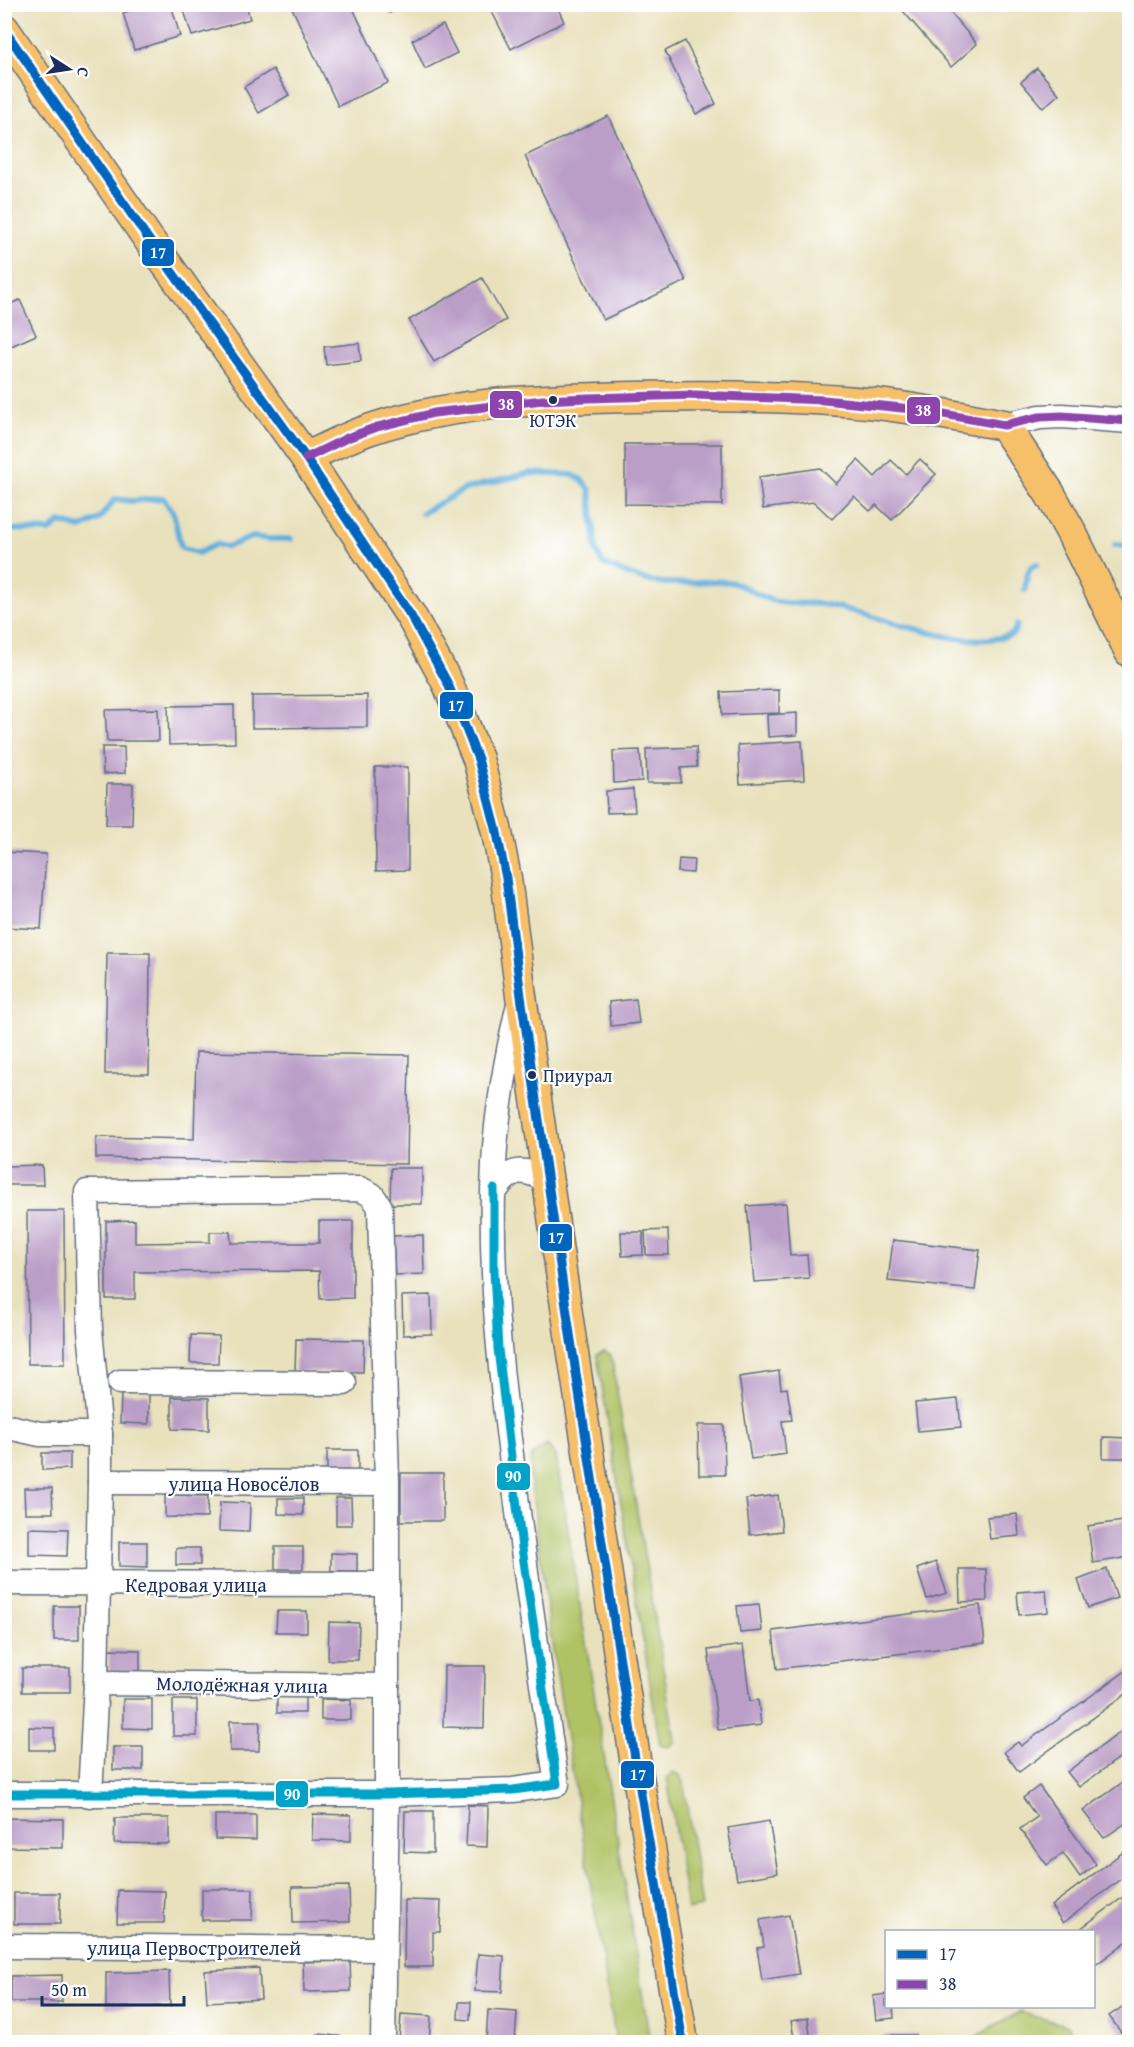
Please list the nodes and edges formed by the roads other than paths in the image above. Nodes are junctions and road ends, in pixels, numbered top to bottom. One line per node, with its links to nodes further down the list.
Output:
1 (4, 29): 4 (main road)
2 (1130, 421): 3 (street)
3 (1004, 425): 4 (main road); 5 (main road)
4 (306, 458): 6 (main road)
5 (1130, 652)
6 (520, 996): 7 (main road); 8 (street)
7 (547, 1180): 8 (street); 26 (main road)
8 (494, 1193): 21 (street)
9 (120, 1382): 10 (street)
10 (344, 1383)
11 (4, 1426): 12 (street)
12 (100, 1434): 13 (street); 14 (street)
13 (100, 1482): 14 (street, улица Новосёлов); 16 (street)
14 (387, 1484): 17 (street)
15 (4, 1583): 16 (street, Кедровая улица)
16 (99, 1584): 17 (street, Кедровая улица); 18 (street)
17 (387, 1584): 19 (street)
18 (96, 1683): 19 (street, Молодёжная улица); 22 (street)
19 (387, 1686): 21 (street)
20 (4, 1794): 22 (street)
21 (387, 1794): 22 (street); 24 (street)
22 (90, 1795)
23 (4, 1946): 24 (street, улица Первостроителей)
24 (384, 1949): 25 (street)
25 (382, 2043)
26 (682, 2043)

